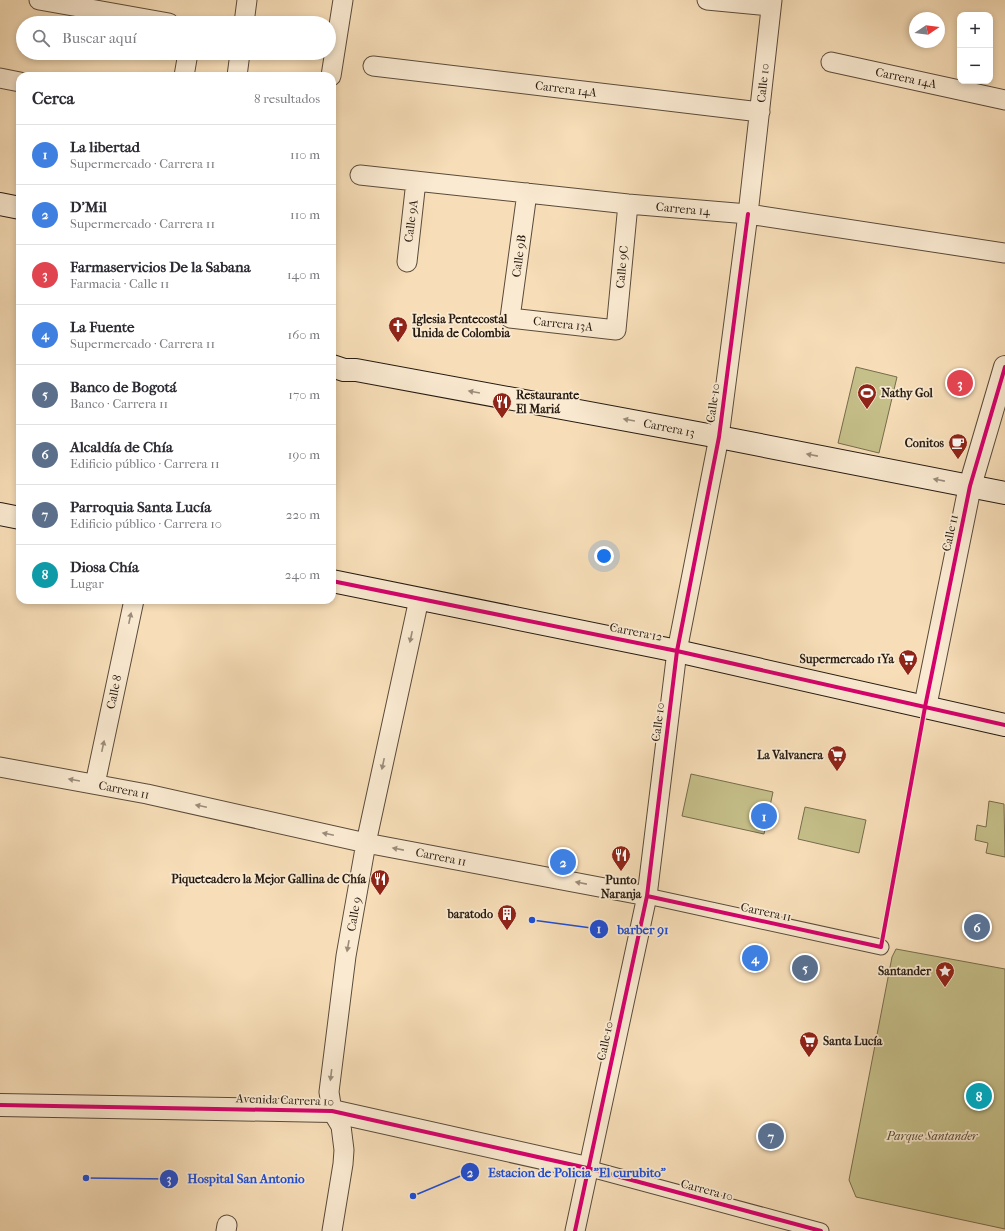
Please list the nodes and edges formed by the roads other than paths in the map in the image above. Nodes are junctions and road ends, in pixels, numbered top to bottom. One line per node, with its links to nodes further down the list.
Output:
1 (38, 0): 6 (street)
2 (247, 0): 7 (street)
3 (343, 0): 8 (street)
4 (707, 0): 5 (street)
5 (772, 3): 20 (street, Calle 10)
6 (129, 16)
7 (245, 16)
8 (336, 48)
9 (187, 60): 14 (street)
10 (239, 60): 15 (street)
11 (334, 60): 16 (street)
12 (831, 62): 19 (street, Carrera 14A)
13 (373, 66): 20 (street, Carrera 14A)
14 (185, 72)
15 (238, 72)
16 (333, 72)
17 (0, 78): 18 (street)
18 (16, 81)
19 (1005, 100)
20 (760, 112): 27 (street, Calle 10)
21 (360, 175): 22 (street, Carrera 14)
22 (416, 181): 23 (street, Carrera 14); 29 (street, Calle 9A)
23 (527, 193): 25 (street, Carrera 14); 30 (street, Calle 9B)
24 (0, 204): 26 (main road)
25 (628, 204): 27 (street, Carrera 14); 31 (street, Calle 9C)
26 (16, 207)
27 (748, 214): 28 (street, Carrera 14); 34 (street, Calle 10)
28 (1005, 253)
29 (407, 262)
30 (510, 318): 31 (street, Carrera 13A)
31 (616, 330)
32 (1005, 366): 35 (main road, Calle 11)
33 (336, 367): 34 (main road, Carrera 13, one-way to 33)
34 (719, 437): 35 (main road, Carrera 13, one-way to 34); 42 (street, Calle 10)
35 (970, 486): 36 (main road, Carrera 13); 43 (main road, Calle 11)
36 (1005, 493)
37 (0, 514): 38 (main road)
38 (16, 517)
39 (336, 582): 40 (main road, Carrera 12)
40 (419, 599): 42 (main road, Carrera 12); 47 (street, Calle 9, one-way to 47)
41 (133, 604): 46 (street, Calle 8, one-way to 41)
42 (677, 651): 43 (main road, Carrera 12); 48 (street, Calle 10)
43 (925, 707): 44 (main road, Carrera 12)
44 (1005, 725)
45 (0, 767): 46 (street, Carrera 11, one-way to 45)
46 (95, 784): 47 (street, Carrera 11, one-way to 46)
47 (366, 843): 48 (street, Carrera 11, one-way to 47); 51 (street, Calle 9, one-way to 51)
48 (647, 896): 49 (street, Carrera 11); 52 (street, Calle 10)
49 (881, 947)
50 (0, 1104): 51 (main road, Avenida Carrera 10)
51 (332, 1110): 52 (main road, Avenida Carrera 10); 53 (street, Calle 9)
52 (587, 1168): 54 (street, Calle 10); 55 (street, Carrera 10)
53 (332, 1231)
54 (575, 1231)
55 (821, 1231)

